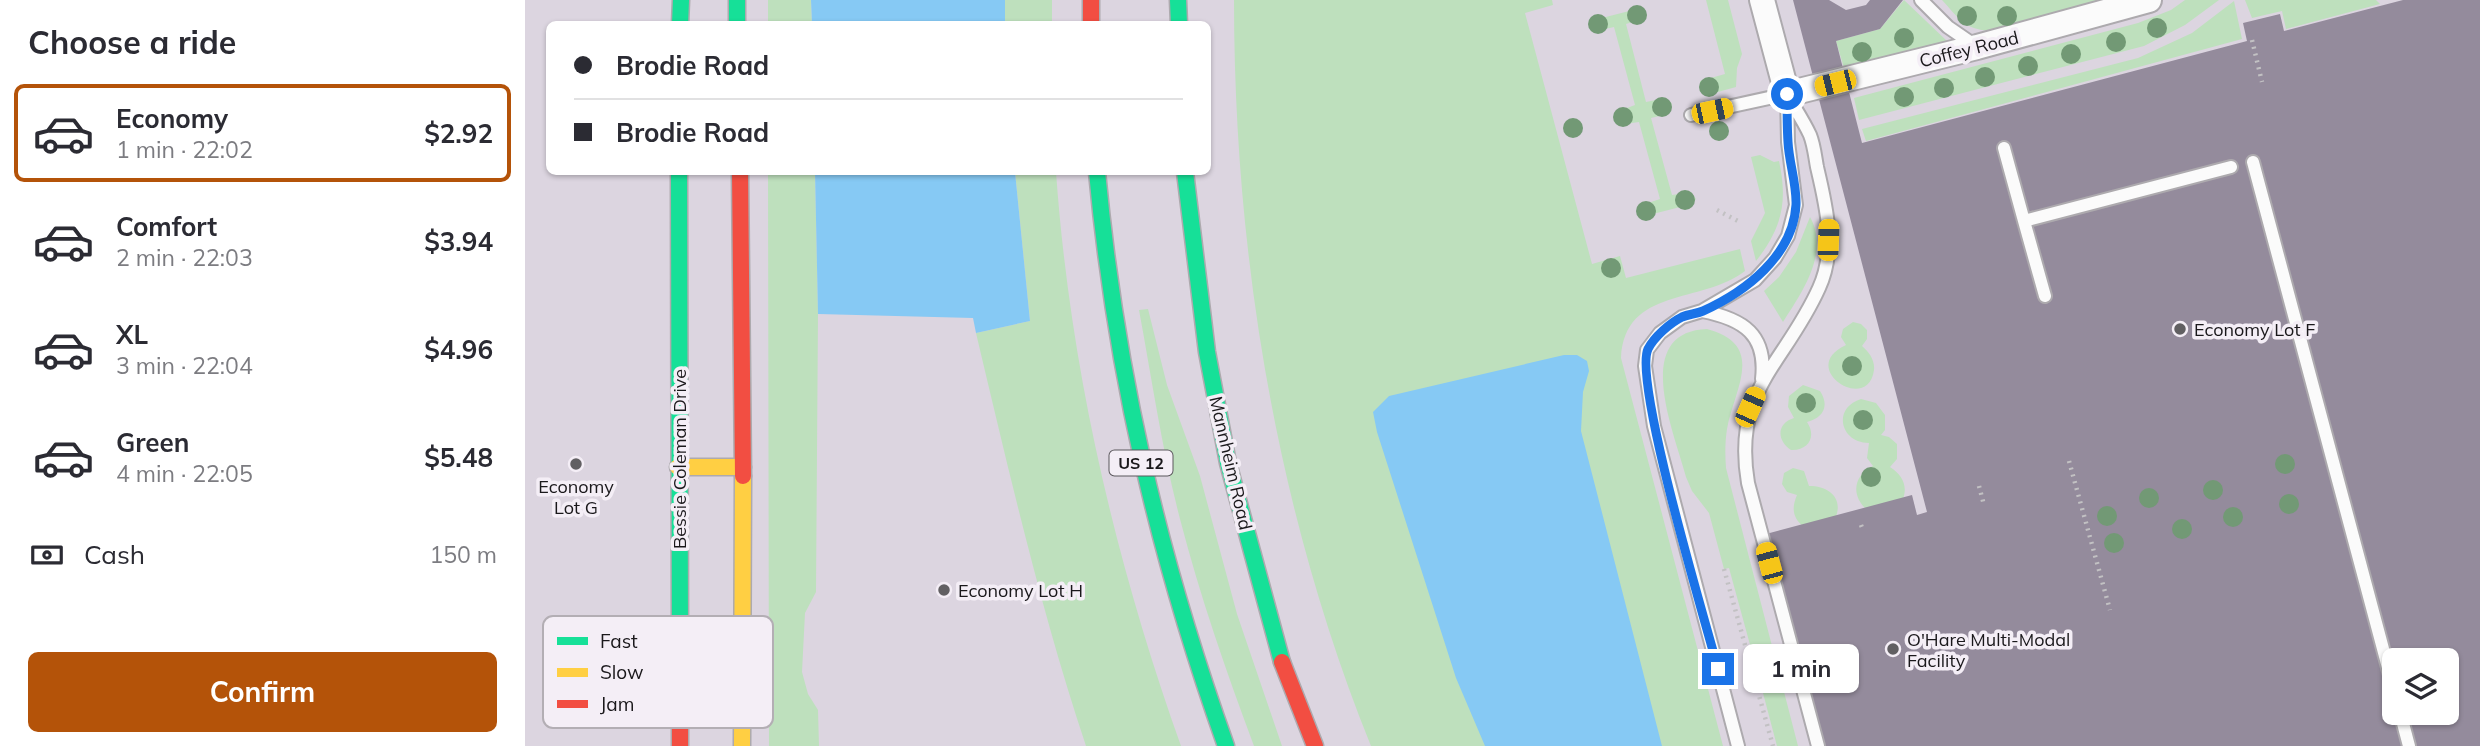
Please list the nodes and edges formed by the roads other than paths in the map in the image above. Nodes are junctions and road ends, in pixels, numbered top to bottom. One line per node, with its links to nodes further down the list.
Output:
1 (681, 0): 8 (street)
2 (737, 0): 9 (street)
3 (1091, 0): 10 (street)
4 (1178, 0): 11 (street)
5 (1762, 0): 13 (street)
6 (1920, 0): 12 (lane)
7 (2149, 0): 12 (street, Coffey Road)
8 (680, 21)
9 (737, 21)
10 (1091, 21)
11 (1179, 21)
12 (1977, 47): 13 (street, Coffey Road)
13 (1787, 94): 14 (lane); 24 (lane); 25 (lane)
14 (1691, 115)
15 (2004, 148): 22 (lane)
16 (2253, 162): 30 (lane)
17 (2231, 167): 22 (lane)
18 (679, 175): 26 (street, Bessie Coleman Drive)
19 (740, 175): 27 (street)
20 (1097, 175): 36 (street, US 12)
21 (1185, 175): 37 (street, Mannheim Road)
22 (2024, 220): 23 (lane)
23 (2045, 296)
24 (1702, 311): 25 (lane); 38 (lane)
25 (1762, 382): 39 (lane)
26 (678, 467): 27 (street); 28 (street, Bessie Coleman Drive)
27 (743, 467): 29 (street)
28 (679, 616)
29 (742, 616)
30 (2383, 648)
31 (2403, 725): 40 (lane)
32 (680, 728): 34 (street, Bessie Coleman Drive)
33 (741, 728): 35 (street)
34 (680, 746)
35 (741, 746)
36 (1226, 746)
37 (1315, 746)
38 (1738, 746)
39 (1818, 746)
40 (2409, 746)

